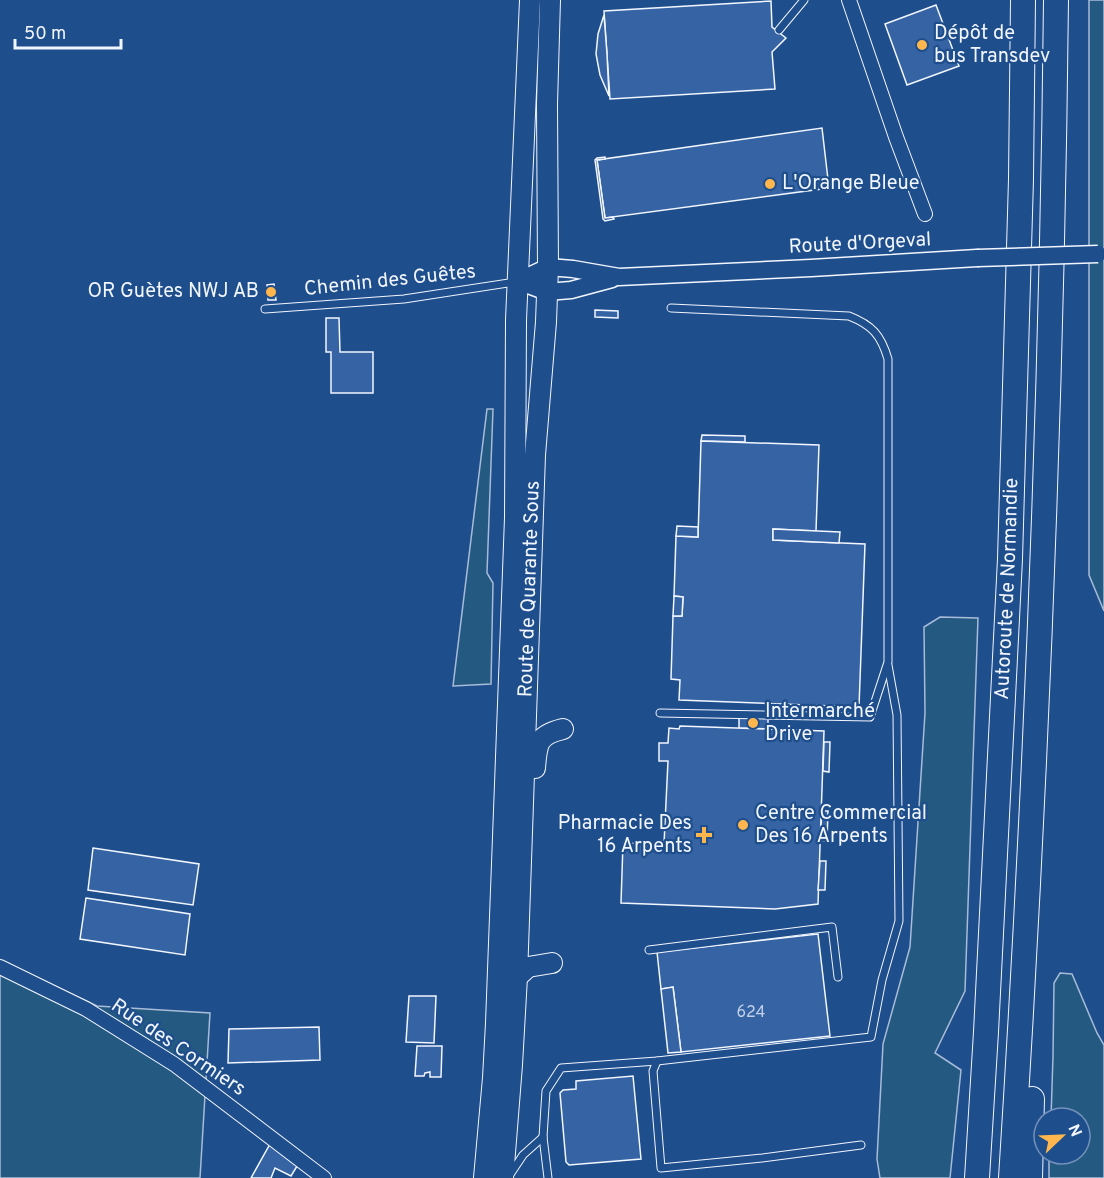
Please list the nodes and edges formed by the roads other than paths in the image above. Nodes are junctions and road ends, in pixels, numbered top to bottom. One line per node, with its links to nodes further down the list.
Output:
1 (530, 0): 12 (main road, Route de Quarante Sous)
2 (550, 0): 10 (main road, Route de Quarante Sous)
3 (804, 0): 7 (lane)
4 (849, 0): 8 (street)
5 (1023, 0): 29 (highway, Autoroute de Normandie)
6 (1056, 0): 23 (highway, Autoroute de Normandie)
7 (779, 30)
8 (925, 214)
9 (1101, 253): 11 (street, Route d'Orgeval, bridge)
10 (548, 267): 11 (street, Route d'Orgeval); 12 (street); 13 (main road, Route de Quarante Sous)
11 (619, 277): 13 (street, Route d'Orgeval)
12 (518, 281): 13 (street); 15 (lane, Chemin des Guêtes); 31 (main road, Route de Quarante Sous)
13 (547, 292): 19 (main road, Route de Quarante Sous)
14 (671, 308): 16 (lane)
15 (265, 309)
16 (888, 662): 17 (lane); 26 (lane)
17 (660, 713)
18 (563, 729): 19 (main road)
19 (524, 778): 24 (main road, Route de Quarante Sous)
20 (649, 950): 25 (lane)
21 (552, 963): 24 (main road)
22 (0, 967): 30 (street, Rue des Cormiers)
23 (1024, 972): 36 (highway, Autoroute de Normandie); 37 (highway)
24 (517, 977): 32 (main road, Route de Quarante Sous)
25 (838, 977)
26 (657, 1061): 27 (lane); 28 (lane)
27 (543, 1137): 32 (lane); 33 (lane)
28 (861, 1145)
29 (979, 1149): 34 (highway); 35 (highway, Autoroute de Normandie)
30 (324, 1178)
31 (484, 1178)
32 (505, 1178)
33 (548, 1178)
34 (960, 1178)
35 (977, 1178)
36 (1011, 1178)
37 (1030, 1178)

